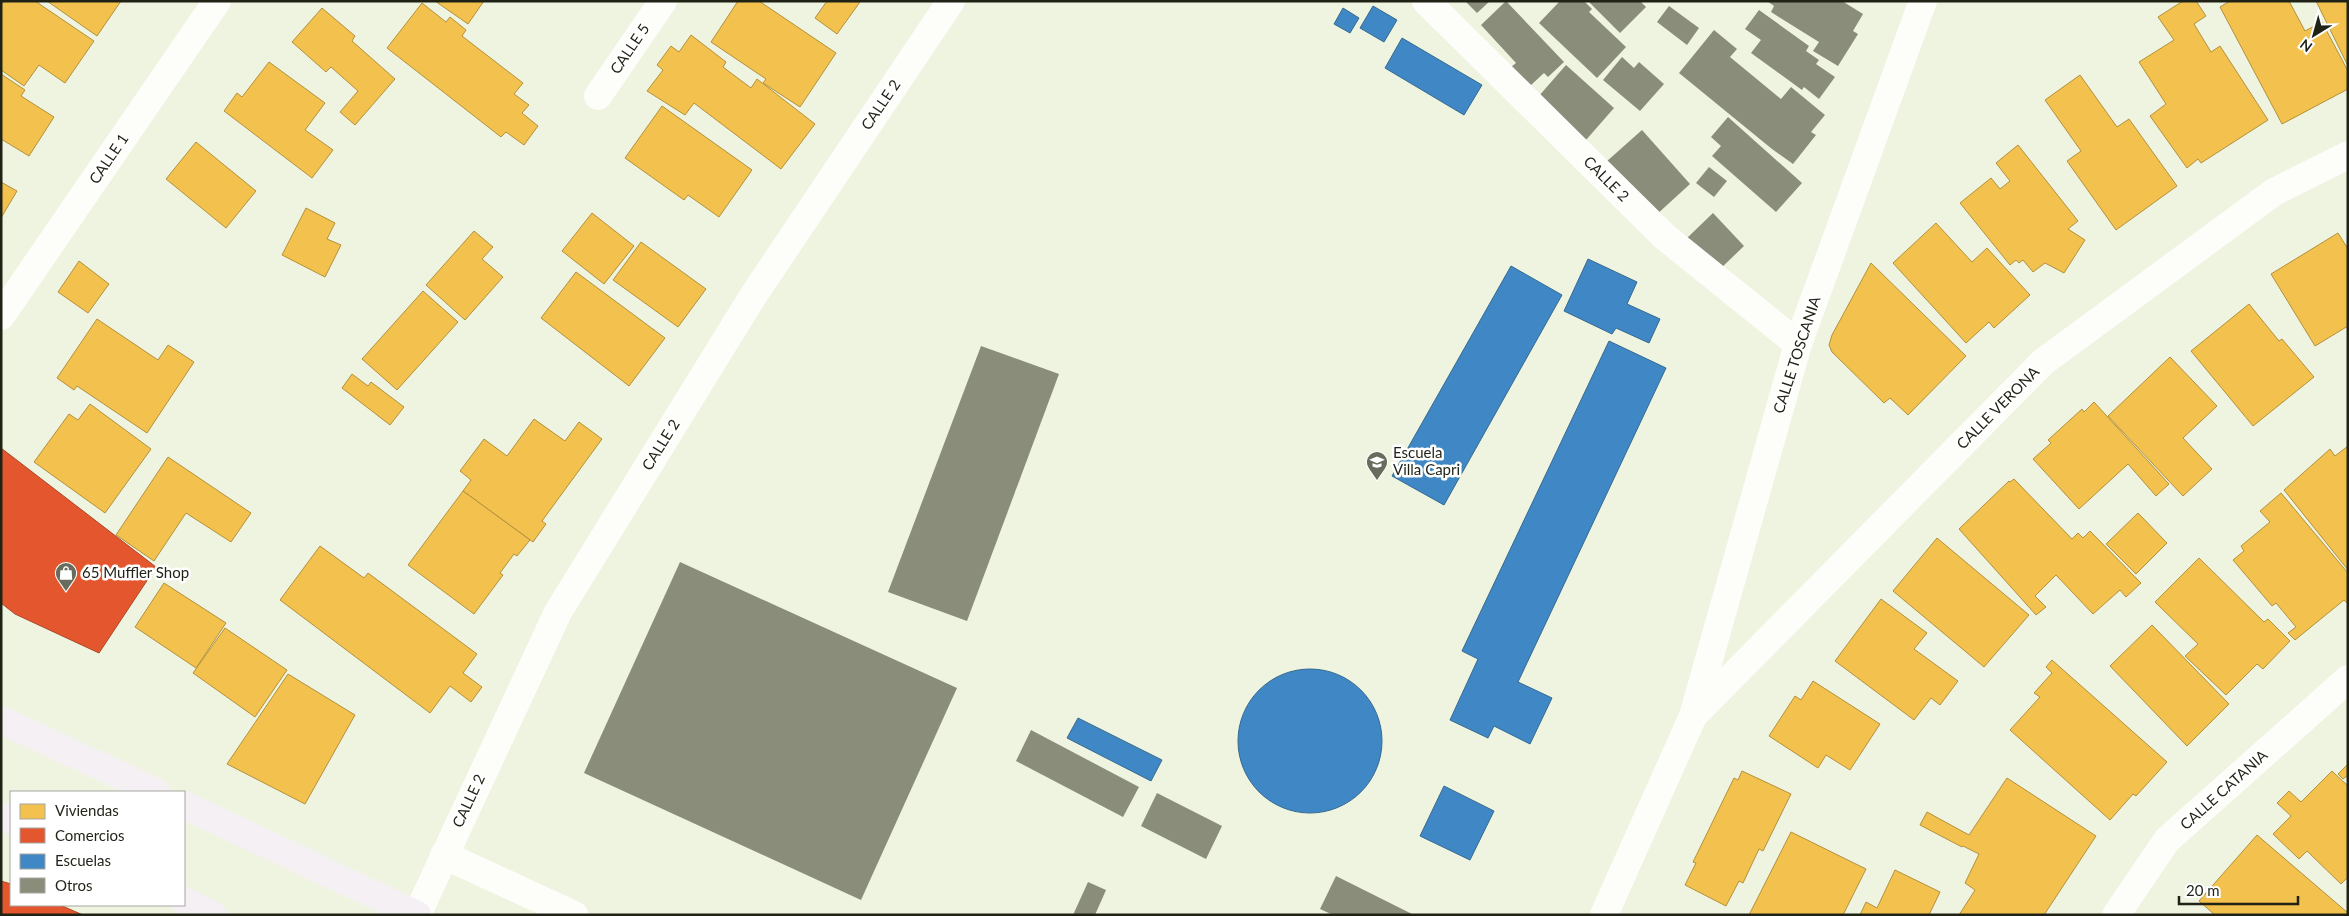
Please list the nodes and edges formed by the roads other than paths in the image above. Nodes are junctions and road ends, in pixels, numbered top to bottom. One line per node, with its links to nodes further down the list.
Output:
1 (217, 1): 8 (street, CALLE 1)
2 (663, 1): 6 (street, CALLE 5)
3 (951, 1): 15 (street, CALLE 2)
4 (1426, 1): 9 (street, CALLE 2)
5 (1923, 1): 9 (street, CALLE TOSCANIA)
6 (598, 96)
7 (2348, 155): 11 (street, CALLE VERONA)
8 (1, 316)
9 (1798, 344): 11 (street, CALLE TOSCANIA)
10 (2348, 679): 21 (street, CALLE CATANIA)
11 (1693, 716): 17 (street)
12 (1, 720): 13 (highway)
13 (154, 791)
14 (185, 805): 19 (highway)
15 (444, 855): 19 (street, CALLE 2); 20 (street)
16 (185, 901): 18 (highway)
17 (1609, 913)
18 (213, 915)
19 (417, 915)
20 (574, 915)
21 (2116, 915)

